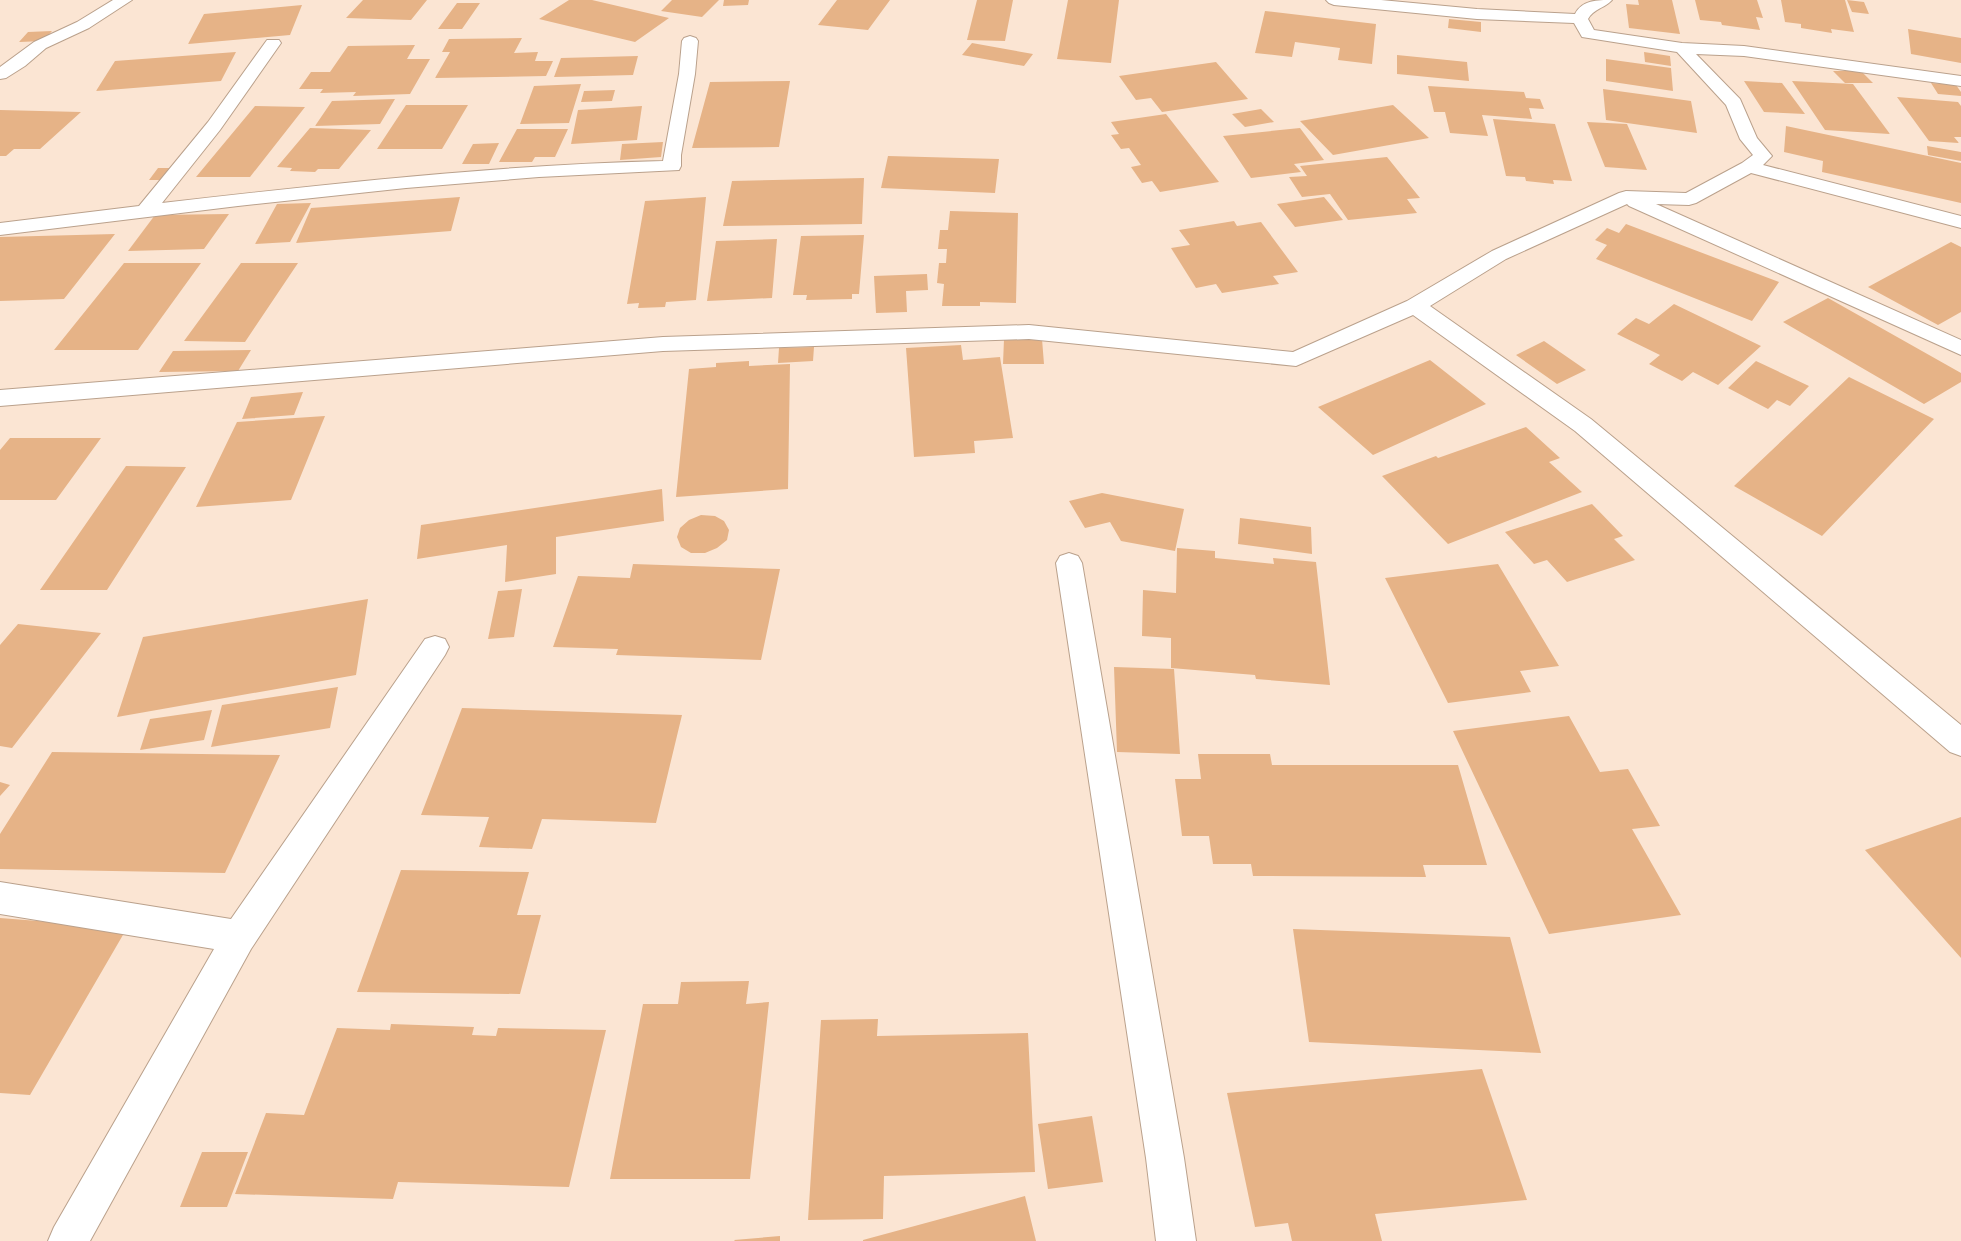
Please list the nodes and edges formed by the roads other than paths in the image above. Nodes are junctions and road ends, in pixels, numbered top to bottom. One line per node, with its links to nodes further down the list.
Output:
1 (124, 0): 8 (street)
2 (1334, 0): 4 (street)
3 (1604, 0): 4 (street)
4 (1580, 19): 7 (street)
5 (690, 41): 12 (street)
6 (273, 44): 12 (street)
7 (1682, 48): 9 (street); 10 (street)
8 (0, 74)
9 (1961, 81)
10 (1749, 167): 11 (street); 13 (street)
11 (1626, 197): 15 (street); 16 (street)
12 (146, 210): 14 (street)
13 (1961, 222)
14 (0, 228)
15 (1414, 306): 17 (street); 20 (street)
16 (1961, 348)
17 (0, 398)
18 (1070, 563): 24 (street)
19 (435, 647): 22 (street)
20 (1961, 743)
21 (0, 898): 22 (street)
22 (239, 937): 23 (street)
23 (68, 1241)
24 (1176, 1241)

